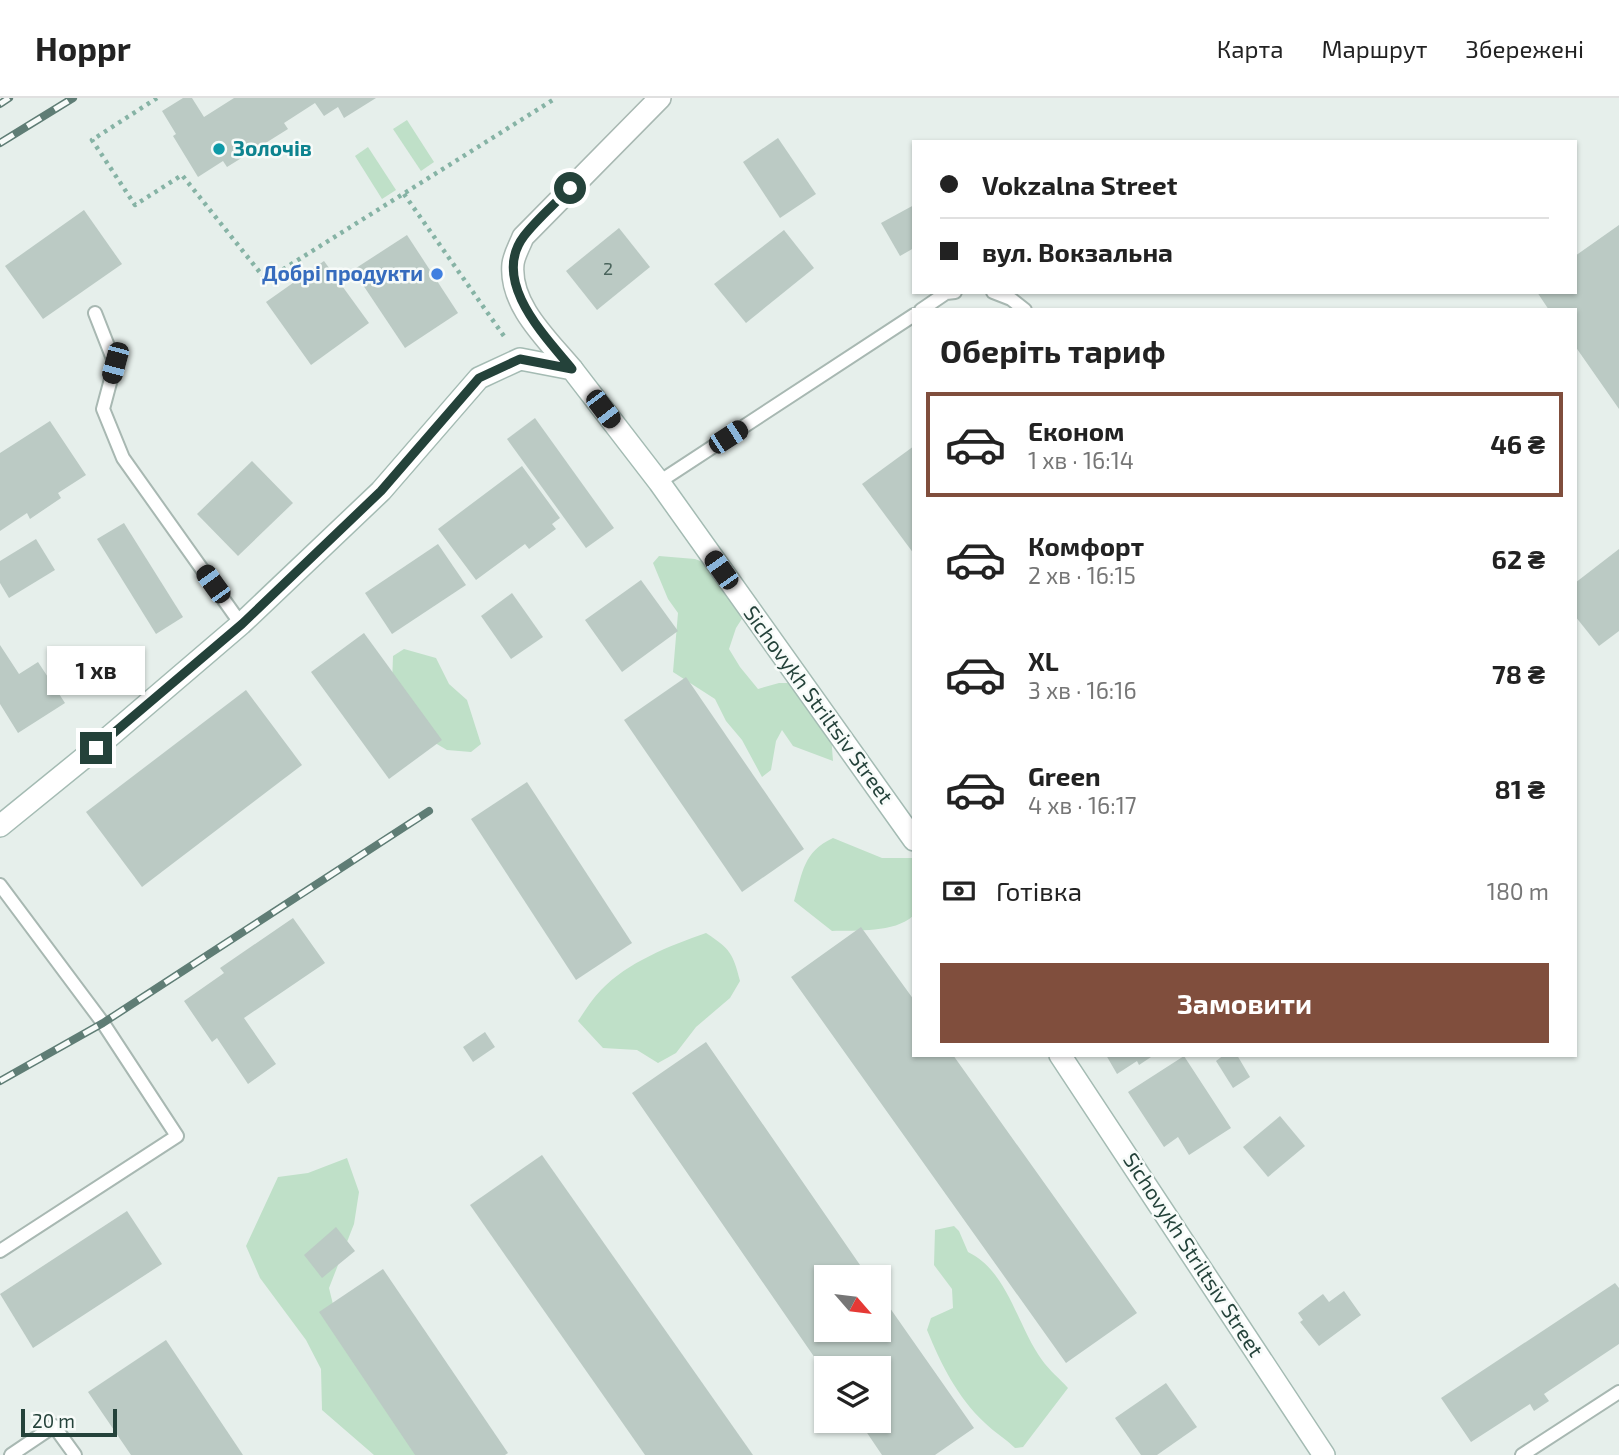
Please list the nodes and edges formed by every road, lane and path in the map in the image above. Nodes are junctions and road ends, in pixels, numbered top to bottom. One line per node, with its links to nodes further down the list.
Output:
1 (157, 98): 4 (path)
2 (556, 98): 4 (path)
3 (660, 98): 12 (street, Sichovykh Striltsiv Street)
4 (404, 194): 11 (path)
5 (945, 294): 7 (lane)
6 (998, 294): 8 (lane)
7 (924, 308)
8 (1022, 308)
9 (95, 313): 14 (lane)
10 (912, 316): 13 (lane)
11 (520, 359): 12 (street); 14 (street)
12 (572, 369): 13 (street, Sichovykh Striltsiv Street)
13 (659, 482): 15 (street, Sichovykh Striltsiv Street)
14 (242, 624): 16 (street)
15 (907, 815): 17 (street, Sichovykh Striltsiv Street)
16 (0, 826)
17 (912, 833)
18 (0, 885): 20 (lane)
19 (1061, 1057): 24 (street, Sichovykh Striltsiv Street)
20 (0, 1251)
21 (1619, 1392): 25 (lane)
22 (11, 1455): 23 (lane)
23 (75, 1455)
24 (1324, 1455)
25 (1522, 1455)

